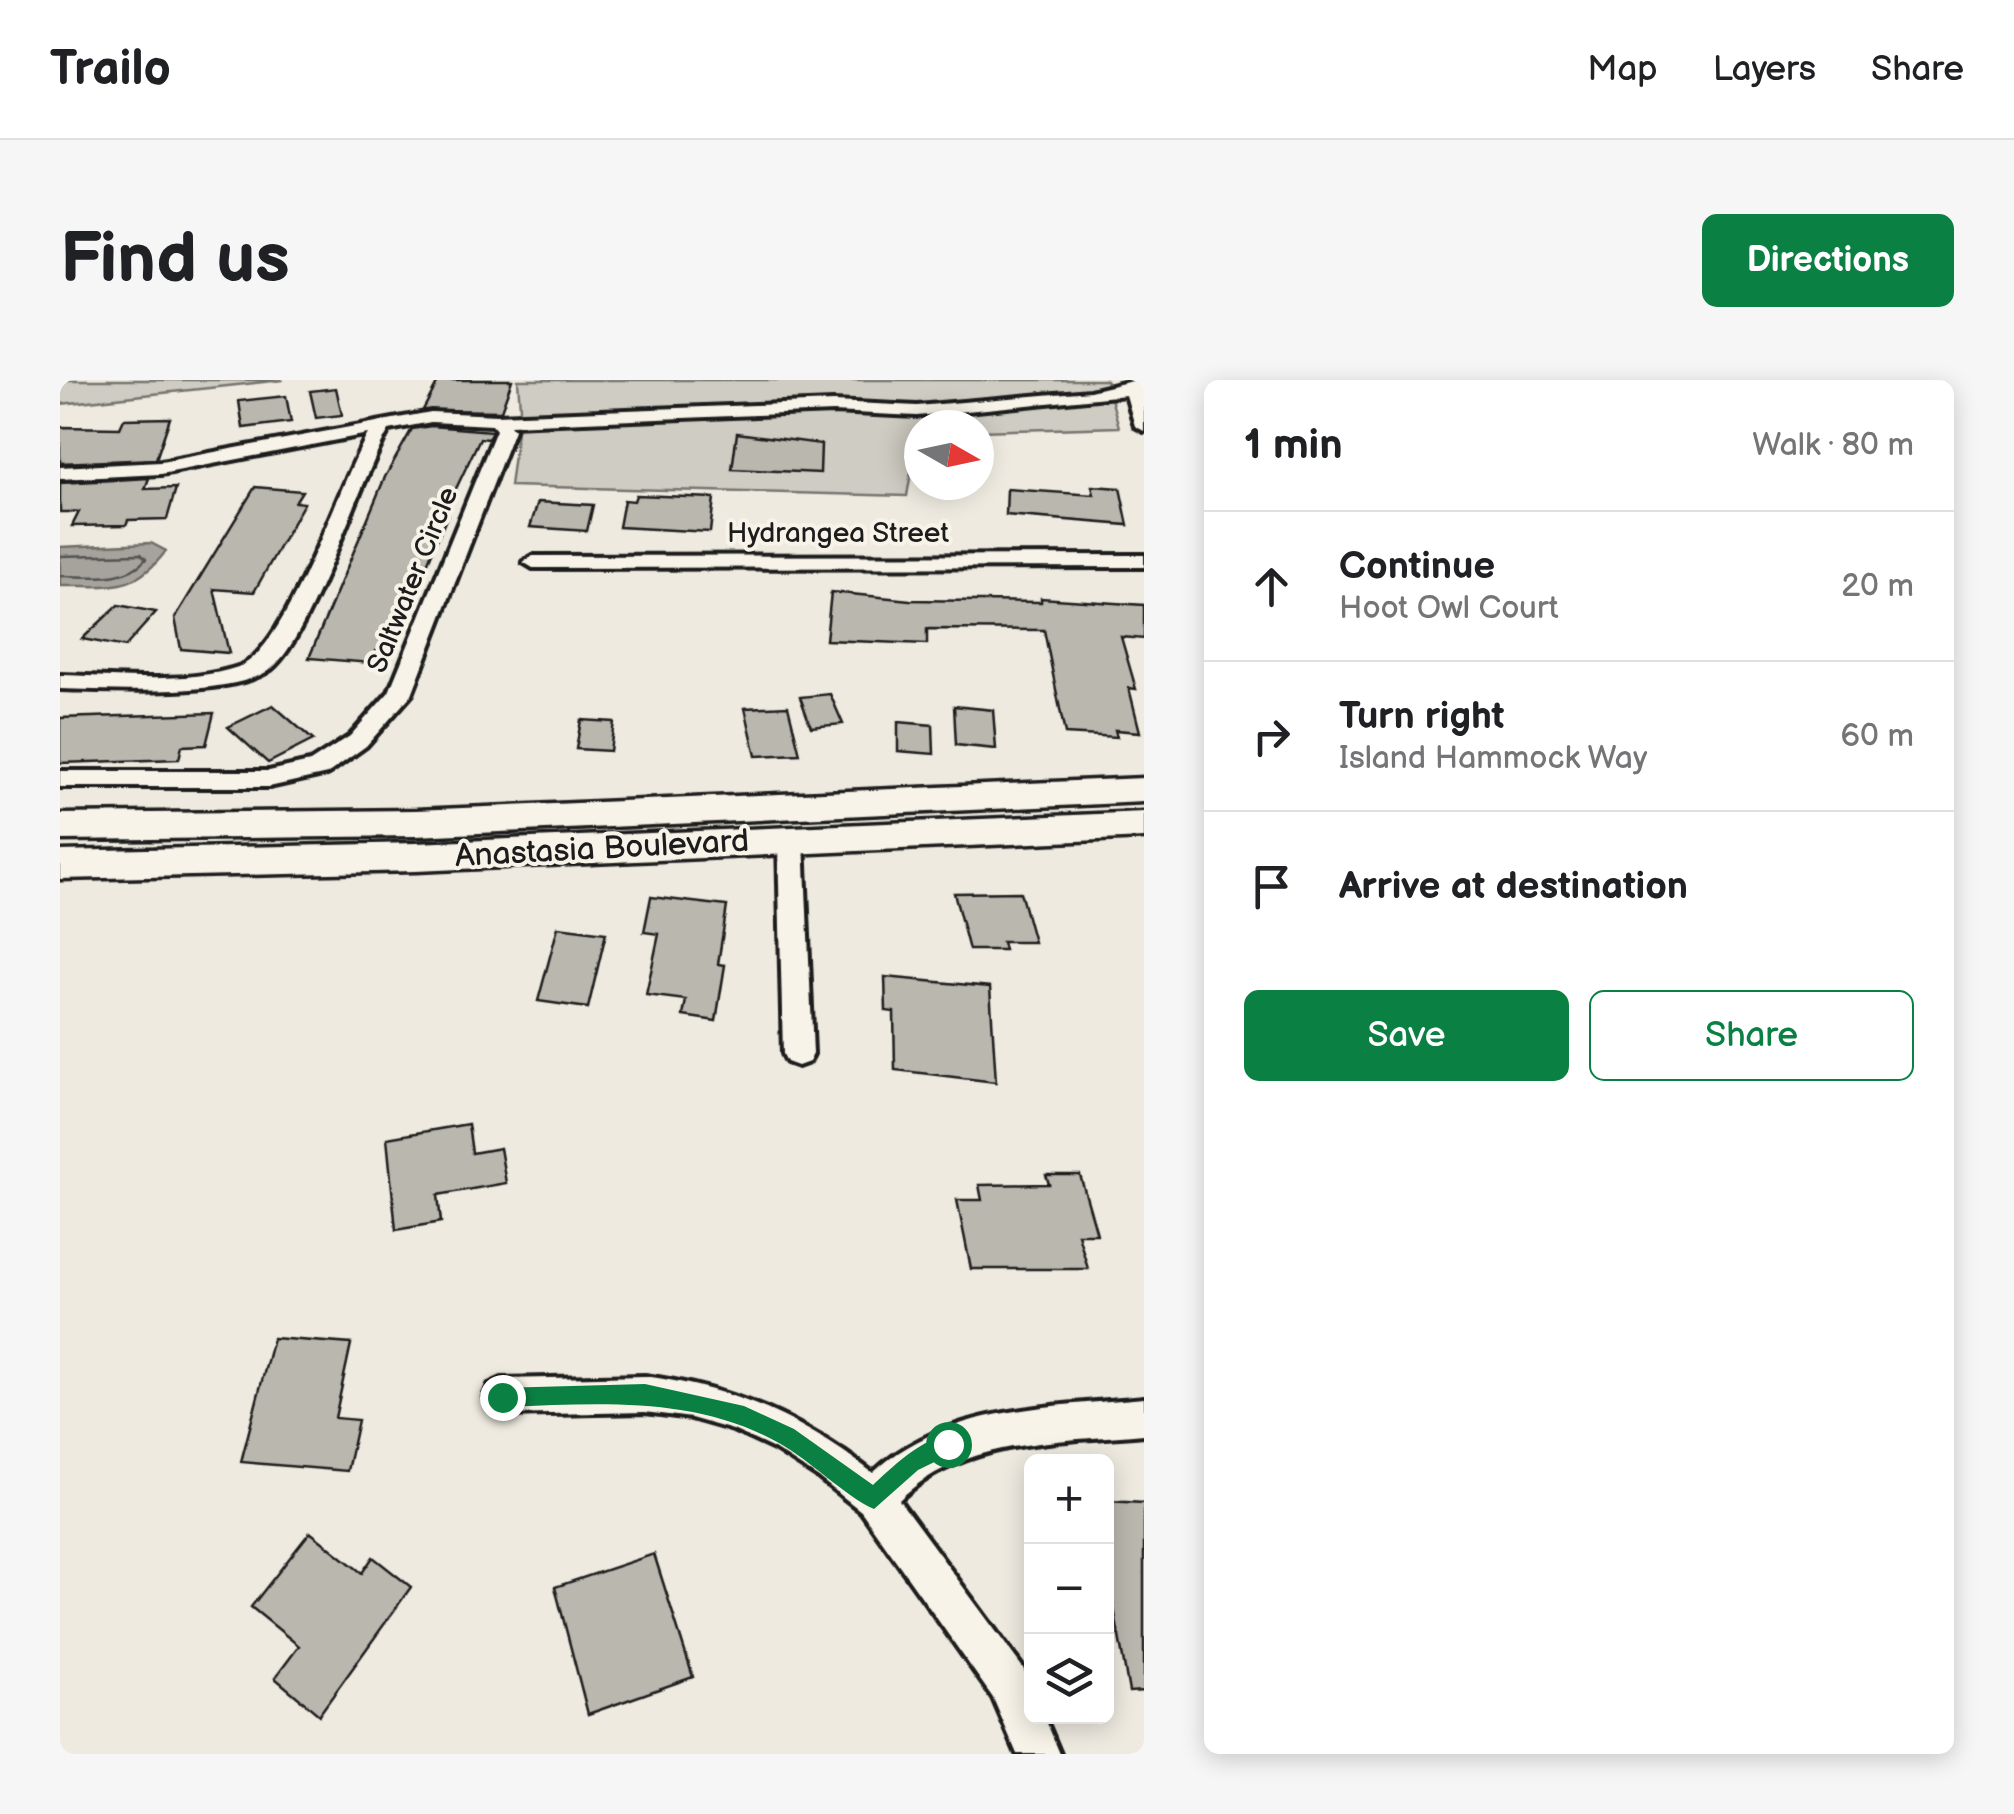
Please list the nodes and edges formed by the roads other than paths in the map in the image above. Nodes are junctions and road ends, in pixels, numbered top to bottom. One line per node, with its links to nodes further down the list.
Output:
1 (1138, 386): 2 (street); 4 (street)
2 (497, 420): 3 (street); 11 (street, Saltwater Circle)
3 (384, 423): 5 (street); 6 (street)
4 (1144, 426)
5 (334, 434): 6 (street); 7 (street)
6 (369, 448): 10 (street)
7 (60, 473)
8 (1144, 561): 9 (street, Hydrangea Street)
9 (533, 562)
10 (60, 682)
11 (60, 779)
12 (1144, 790): 14 (main road, Anastasia Boulevard)
13 (1144, 825): 15 (main road, Anastasia Boulevard)
14 (60, 828)
15 (791, 840): 16 (main road, Anastasia Boulevard); 17 (street)
16 (60, 866)
17 (798, 1054)
18 (502, 1397): 20 (street)
19 (1144, 1416): 20 (street)
20 (874, 1498): 21 (street)
21 (1039, 1754)

